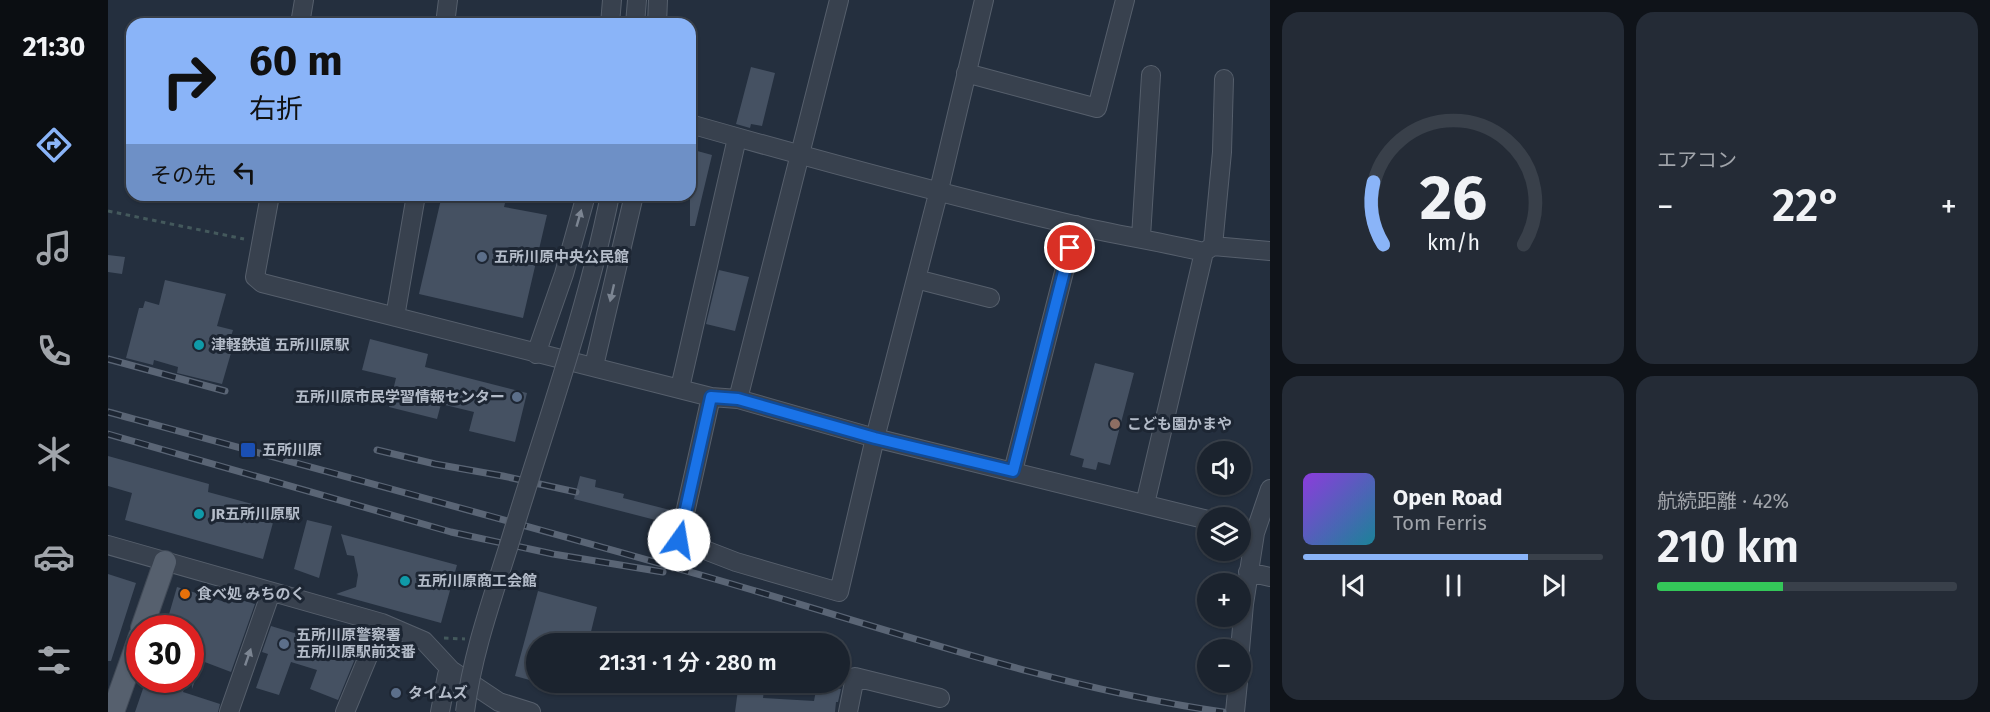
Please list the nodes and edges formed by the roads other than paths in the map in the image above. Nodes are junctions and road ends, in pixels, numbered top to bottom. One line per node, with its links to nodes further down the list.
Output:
1 (304, 0): 9 (street)
2 (448, 0): 10 (street)
3 (612, 0): 11 (street)
4 (637, 0): 12 (street)
5 (658, 0): 13 (street)
6 (840, 0): 19 (street)
7 (984, 0): 14 (street)
8 (1125, 0): 14 (street)
9 (301, 18)
10 (446, 18)
11 (610, 18)
12 (636, 18)
13 (657, 18)
14 (966, 73): 20 (street)
15 (1151, 75): 27 (street)
16 (1224, 79): 28 (street)
17 (696, 126): 18 (street)
18 (737, 138): 19 (street); 35 (street)
19 (801, 156): 20 (street); 37 (street)
20 (939, 190): 26 (street); 30 (street)
21 (269, 201): 32 (street)
22 (415, 201): 32 (street)
23 (584, 201): 33 (street, one-way to 23)
24 (609, 201): 61 (street, bridge)
25 (633, 201): 34 (street, one-way to 34)
26 (1076, 225): 27 (street); 39 (street)
27 (1142, 237): 28 (street)
28 (1208, 249): 29 (street); 41 (street)
29 (1270, 251)
30 (916, 279): 31 (street); 38 (street)
31 (990, 298)
32 (395, 317): 33 (street)
33 (536, 354): 34 (street)
34 (594, 366): 35 (street)
35 (680, 388): 36 (street)
36 (711, 397): 37 (street); 38 (street)
37 (738, 399): 38 (street)
38 (875, 438): 39 (street)
39 (1013, 471): 41 (street)
40 (1270, 489): 43 (street)
41 (1144, 504): 42 (street)
42 (1197, 517)
43 (1251, 525)
44 (108, 545): 46 (street)
45 (1248, 561): 47 (street)
46 (165, 562): 49 (street); 50 (main road)
47 (1248, 572): 48 (street); 52 (street)
48 (1270, 578)
49 (271, 592): 51 (street); 58 (street, one-way to 49)
50 (147, 615)
51 (382, 623): 53 (street); 59 (street)
52 (1241, 639)
53 (451, 670): 60 (street); 62 (street)
54 (126, 675): 57 (main road)
55 (1237, 693): 64 (street)
56 (940, 698): 63 (street)
57 (113, 712)
58 (229, 712)
59 (345, 712)
60 (440, 712)
61 (465, 712)
62 (531, 712)
63 (848, 712)
64 (1236, 712)

